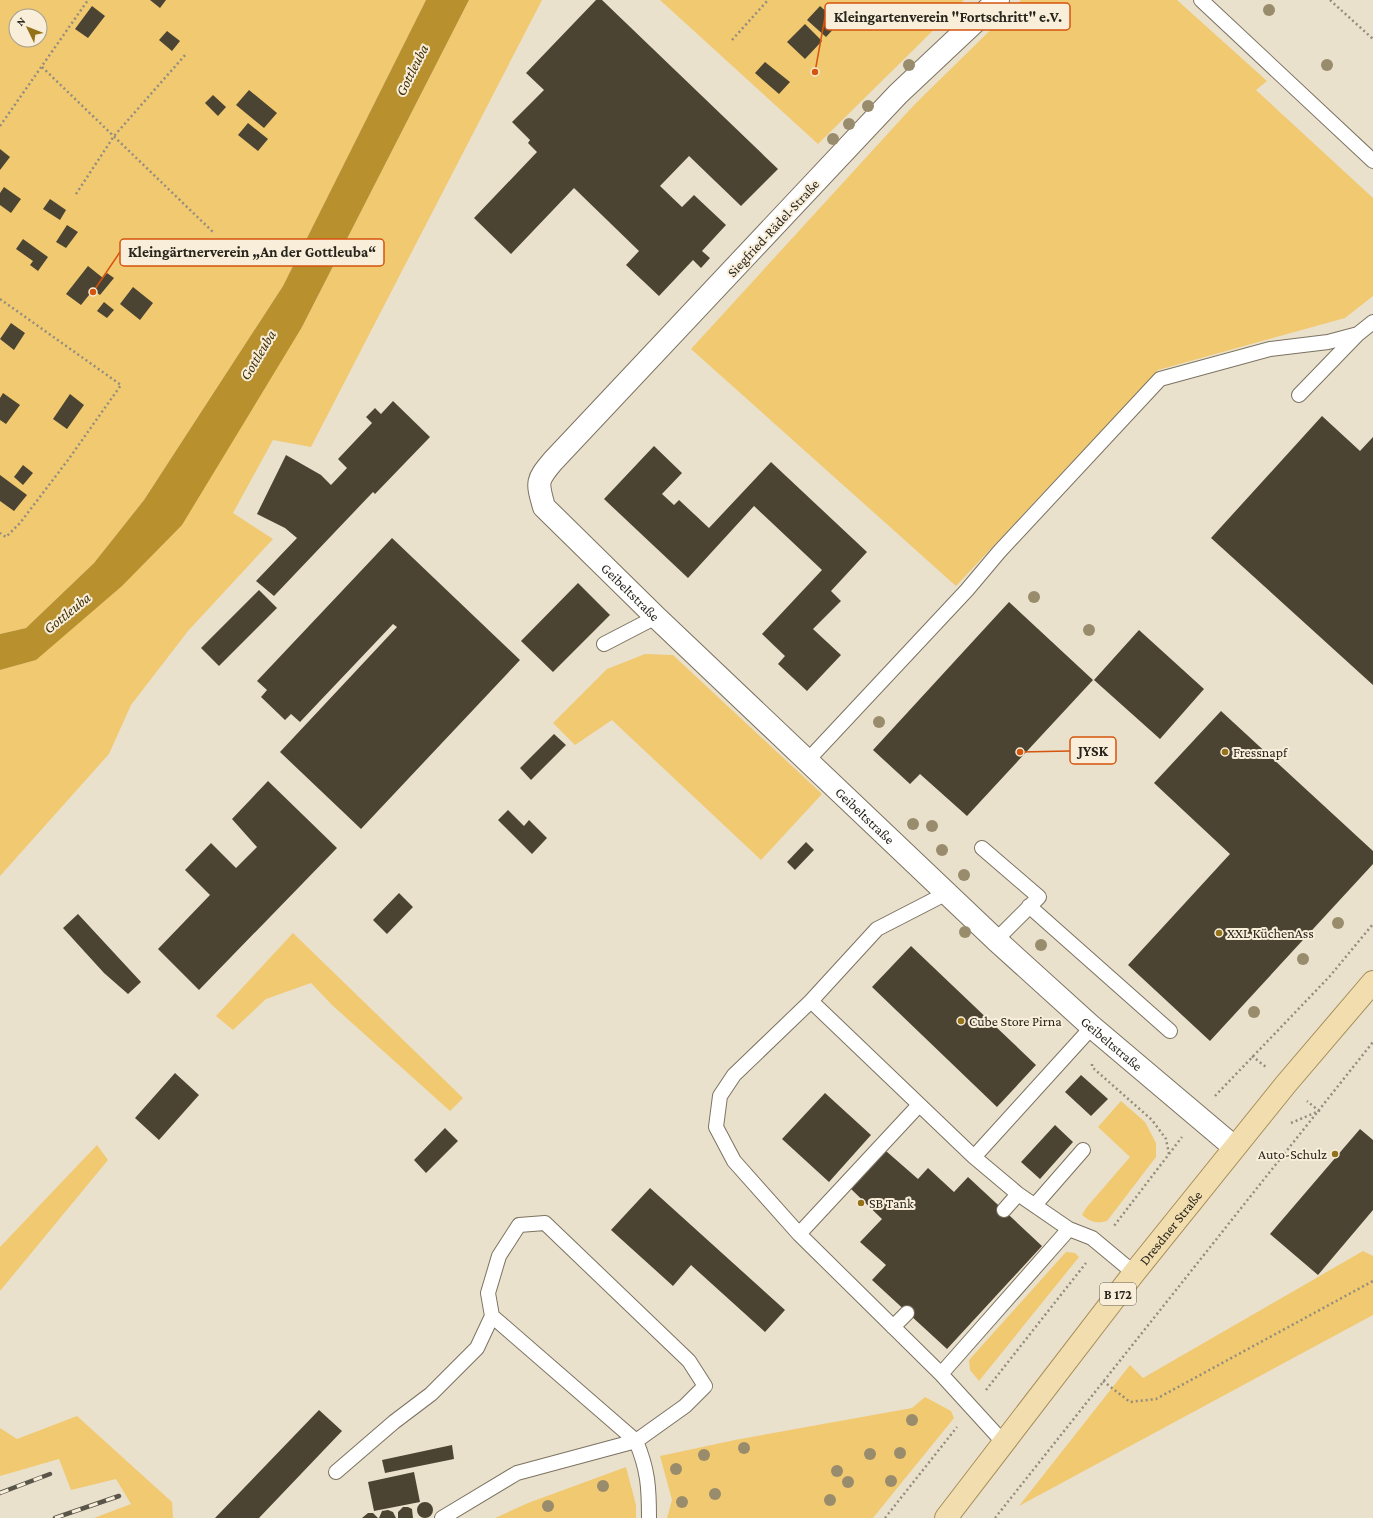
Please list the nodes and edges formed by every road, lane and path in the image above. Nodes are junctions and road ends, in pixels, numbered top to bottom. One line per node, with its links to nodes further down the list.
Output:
1 (88, 0): 9 (path)
2 (768, 0): 7 (path)
3 (998, 0): 19 (street, Siegfried-Rädel-Straße)
4 (1201, 0): 12 (lane)
5 (1330, 0): 6 (path)
6 (1373, 39)
7 (732, 40)
8 (186, 54): 11 (path)
9 (42, 67): 10 (path); 11 (path)
10 (0, 126)
11 (114, 136): 13 (path); 14 (path)
12 (1373, 161)
13 (76, 194)
14 (214, 233)
15 (0, 299): 20 (path)
16 (1373, 322): 17 (lane)
17 (1358, 334): 18 (lane); 23 (lane)
18 (1299, 395)
19 (553, 461): 21 (street, Geibeltstraße)
20 (0, 533)
21 (656, 617): 22 (lane); 23 (street, Geibeltstraße)
22 (604, 644)
23 (806, 761): 25 (street, Geibeltstraße)
24 (982, 848): 26 (lane)
25 (947, 893): 28 (street, Geibeltstraße); 30 (lane)
26 (1029, 906): 28 (lane); 32 (lane)
27 (1373, 924): 35 (path)
28 (996, 940): 31 (street, Geibeltstraße)
29 (1373, 982): 36 (main road, Dresdner Straße / B 172)
30 (812, 1001): 34 (lane); 44 (lane)
31 (1092, 1027): 35 (street, Geibeltstraße); 39 (lane)
32 (1170, 1031)
33 (1373, 1042): 51 (path)
34 (919, 1105): 39 (lane); 44 (lane)
35 (1199, 1116): 36 (street, Geibeltstraße); 38 (path)
36 (1234, 1148): 45 (main road, Dresdner Straße / B 172)
37 (1083, 1150): 41 (lane)
38 (1169, 1154)
39 (974, 1157): 40 (lane)
40 (1018, 1194): 41 (lane); 42 (lane)
41 (1035, 1205): 43 (lane)
42 (1004, 1210)
43 (1069, 1229): 45 (lane); 50 (lane)
44 (799, 1234): 49 (lane)
45 (1134, 1273): 53 (main road, Dresdner Straße / B 172)
46 (1373, 1281): 51 (path)
47 (908, 1313): 49 (lane)
48 (492, 1316): 52 (lane); 52 (lane); 54 (lane)
49 (893, 1327): 50 (lane)
50 (941, 1374): 53 (lane)
51 (1103, 1382): 58 (path)
52 (636, 1441): 55 (lane); 56 (lane)
53 (1004, 1444): 57 (main road, Dresdner Straße / B 172)
54 (336, 1472)
55 (442, 1518)
56 (649, 1518)
57 (946, 1518)
58 (995, 1518)

